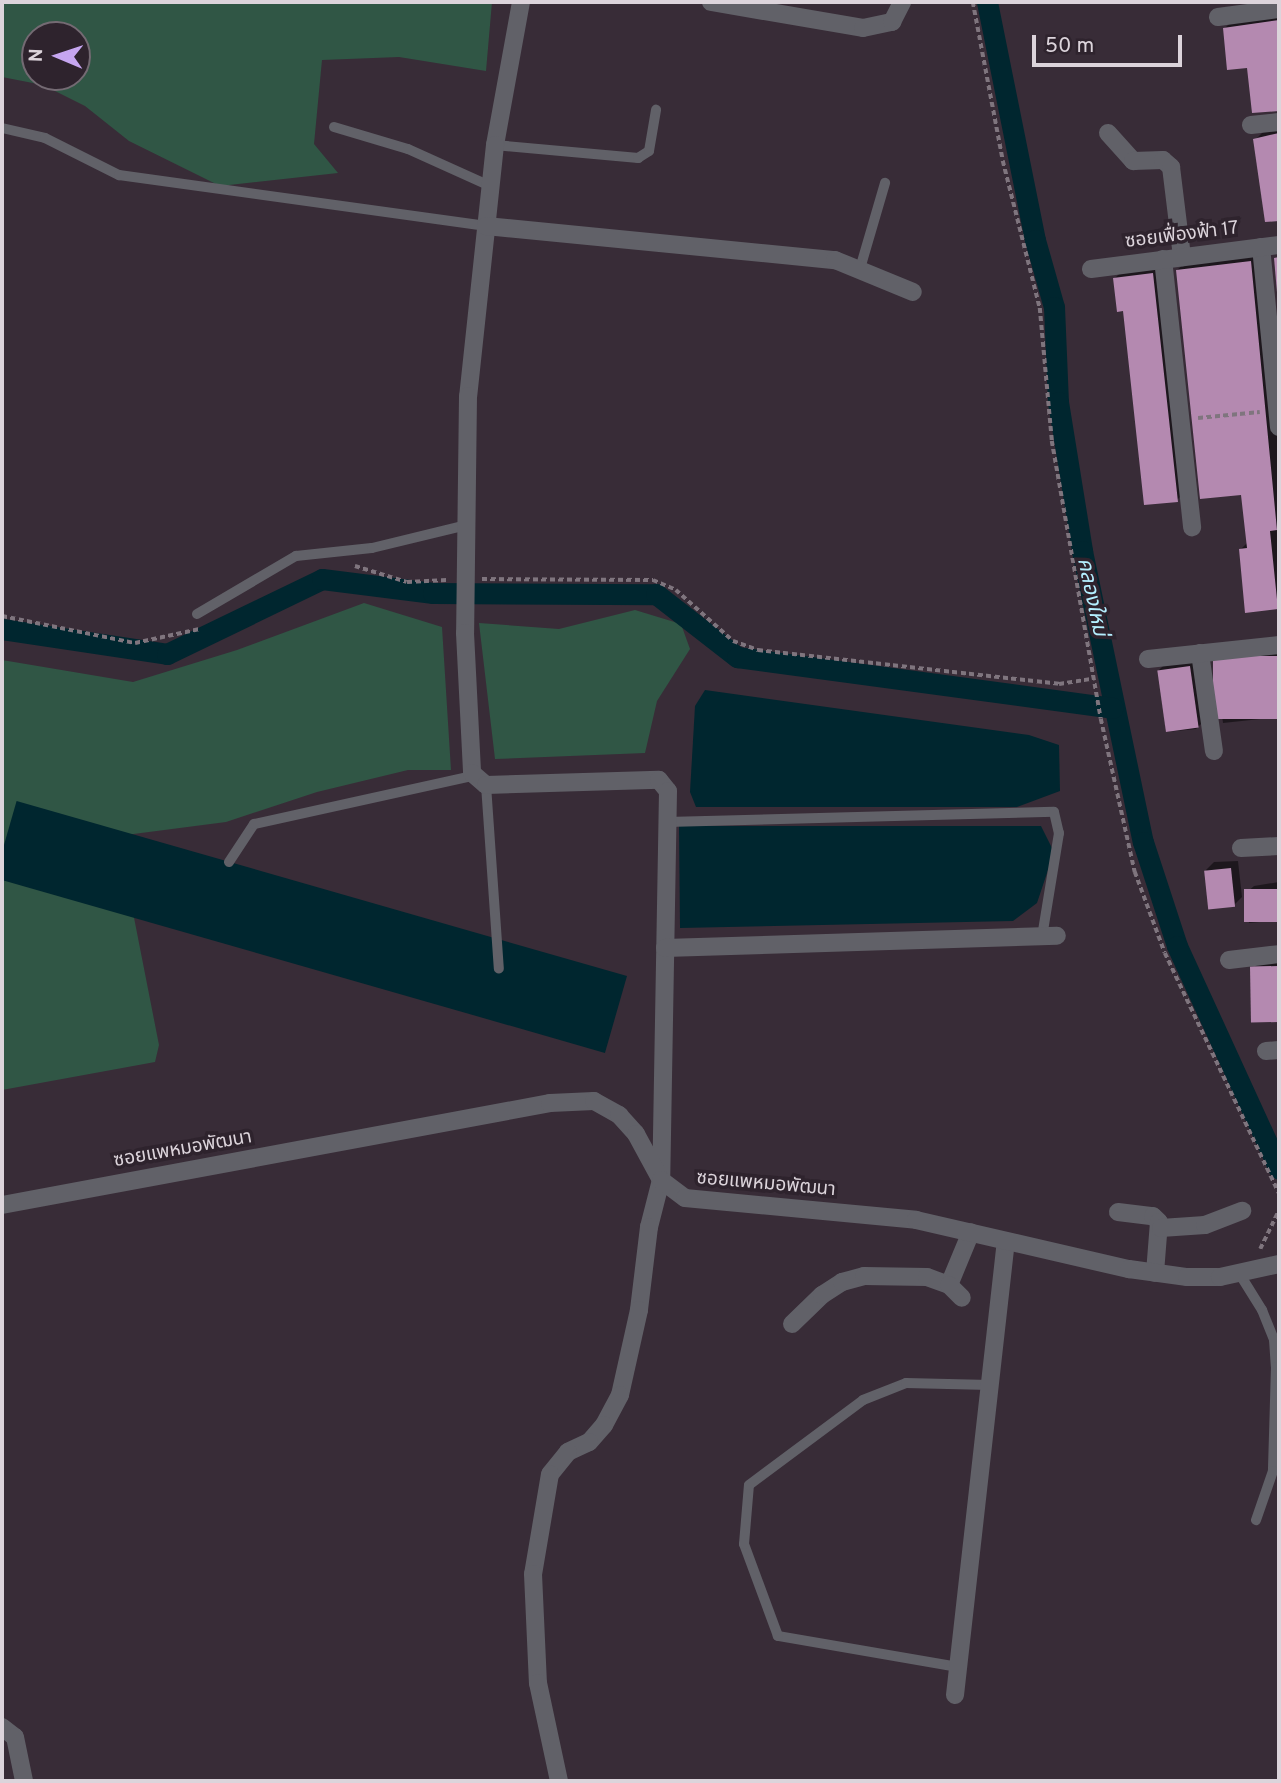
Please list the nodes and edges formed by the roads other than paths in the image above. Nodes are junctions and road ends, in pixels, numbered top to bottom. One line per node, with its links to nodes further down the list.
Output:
1 (521, 2): 12 (street)
2 (711, 2): 3 (street)
3 (902, 2)
4 (1279, 9): 5 (street)
5 (1218, 17)
6 (656, 110): 12 (lane)
7 (1279, 122): 8 (street)
8 (1251, 125)
9 (334, 127): 14 (lane)
10 (2, 128): 15 (lane)
11 (1108, 133): 17 (street)
12 (495, 145): 14 (street)
13 (886, 183): 20 (lane)
14 (490, 186): 15 (street)
15 (486, 226): 20 (street); 23 (street)
16 (1270, 246): 17 (street, ซอยเฟื่องฟ้า 17); 22 (street)
17 (1182, 257): 18 (street, ซอยเฟื่องฟ้า 17)
18 (1163, 260): 19 (street, ซอยเฟื่องฟ้า 17); 24 (street)
19 (1091, 269)
20 (859, 273): 21 (street)
21 (913, 292)
22 (1279, 418)
23 (468, 525): 25 (lane); 30 (street)
24 (1192, 527)
25 (197, 614)
26 (1279, 645): 27 (street)
27 (1200, 653): 28 (street); 29 (street)
28 (1148, 659)
29 (1214, 751)
30 (480, 781): 31 (street); 34 (lane); 39 (lane)
31 (667, 822): 35 (lane); 36 (street)
32 (1279, 846): 33 (street)
33 (1241, 848)
34 (229, 862)
35 (1050, 936): 36 (street)
36 (666, 948): 40 (street)
37 (1279, 954): 38 (street)
38 (1229, 960)
39 (499, 969)
40 (661, 1180): 41 (street, ซอยแพหมอพัฒนา); 45 (street, ซอยแพหมอพัฒนา); 59 (street)
41 (2, 1205)
42 (1118, 1212): 44 (street)
43 (1242, 1212): 44 (street)
44 (1161, 1228): 49 (street)
45 (966, 1231): 46 (street, ซอยแพหมอพัฒนา); 50 (street)
46 (1006, 1242): 49 (street, ซอยแพหมอพัฒนา); 53 (street)
47 (1279, 1264): 48 (street, ซอยแพหมอพัฒนา)
48 (1244, 1272): 49 (street, ซอยแพหมอพัฒนา); 54 (lane)
49 (1155, 1273)
50 (949, 1285): 51 (street); 52 (street)
51 (962, 1298)
52 (792, 1324)
53 (990, 1385): 55 (street); 55 (lane)
54 (1256, 1520)
55 (958, 1667): 56 (street)
56 (955, 1695)
57 (2, 1727): 58 (street)
58 (24, 1781)
59 (559, 1781)

